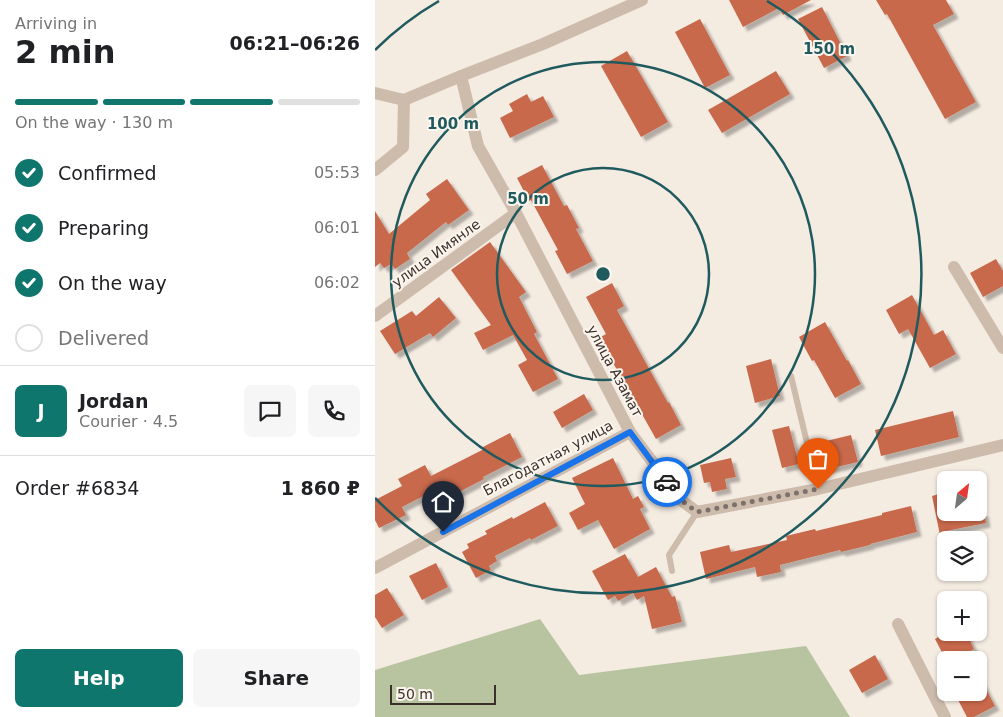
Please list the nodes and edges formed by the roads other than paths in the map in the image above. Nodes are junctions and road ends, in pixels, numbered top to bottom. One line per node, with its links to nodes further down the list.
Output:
1 (642, 0): 2 (street)
2 (461, 76): 4 (street); 6 (street, улица Азамат)
3 (375, 93): 4 (street)
4 (404, 100): 5 (street)
5 (375, 170)
6 (516, 213): 8 (street, улица Имянле); 11 (street, улица Азамат)
7 (954, 267): 9 (street)
8 (375, 316)
9 (1003, 348)
10 (791, 376): 13 (lane)
11 (630, 432): 14 (street, улица Азамат); 15 (street, Благодатная улица)
12 (1003, 445): 13 (street)
13 (818, 489): 14 (street)
14 (697, 512): 16 (lane)
15 (375, 568)
16 (672, 571)
17 (898, 624): 18 (street)
18 (945, 717)

